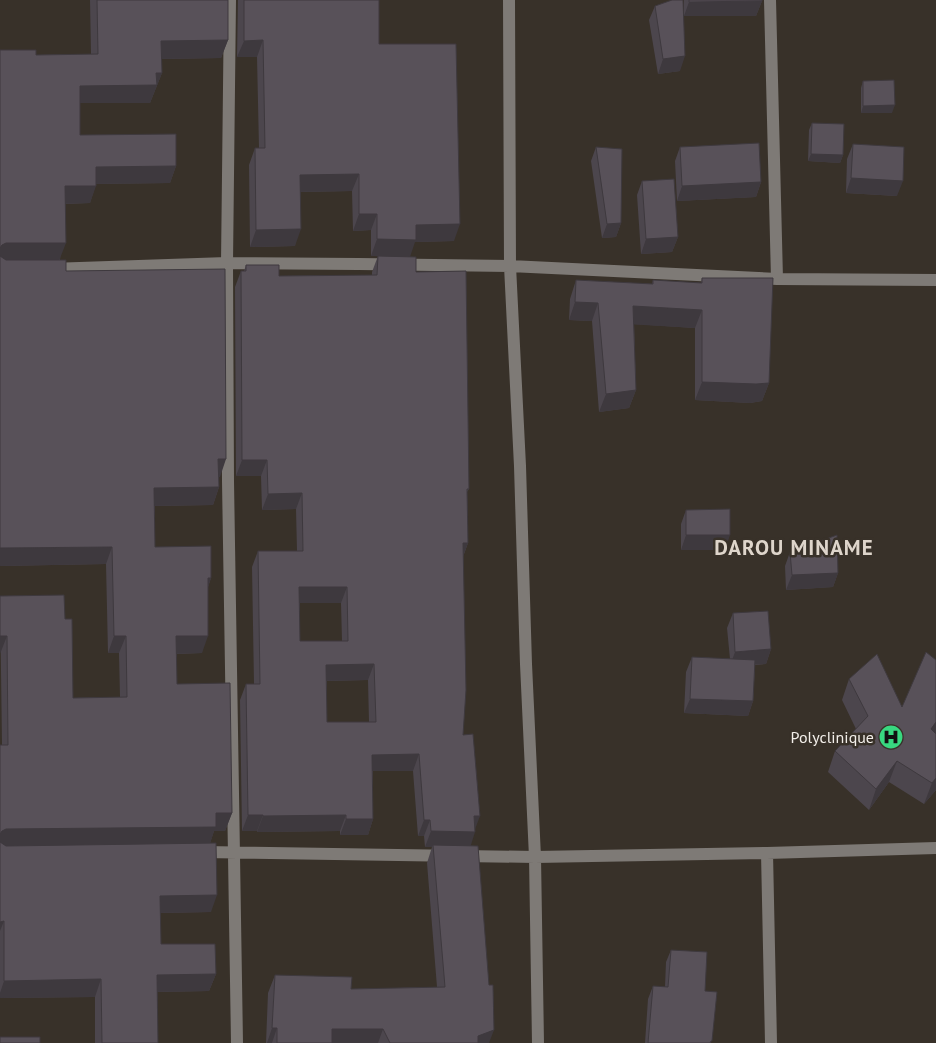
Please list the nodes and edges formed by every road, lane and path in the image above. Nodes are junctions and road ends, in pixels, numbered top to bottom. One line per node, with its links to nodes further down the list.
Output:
1 (230, 0): 4 (street)
2 (510, 0): 5 (street)
3 (770, 0): 7 (street)
4 (227, 263): 5 (street); 6 (street); 10 (street)
5 (510, 266): 7 (street); 13 (street)
6 (36, 269)
7 (777, 279): 8 (street)
8 (936, 280)
9 (936, 848): 12 (street)
10 (234, 852): 11 (street); 13 (street); 14 (street)
11 (186, 853)
12 (767, 853): 13 (street); 16 (street)
13 (535, 857): 15 (street)
14 (236, 1043)
15 (538, 1043)
16 (771, 1043)

